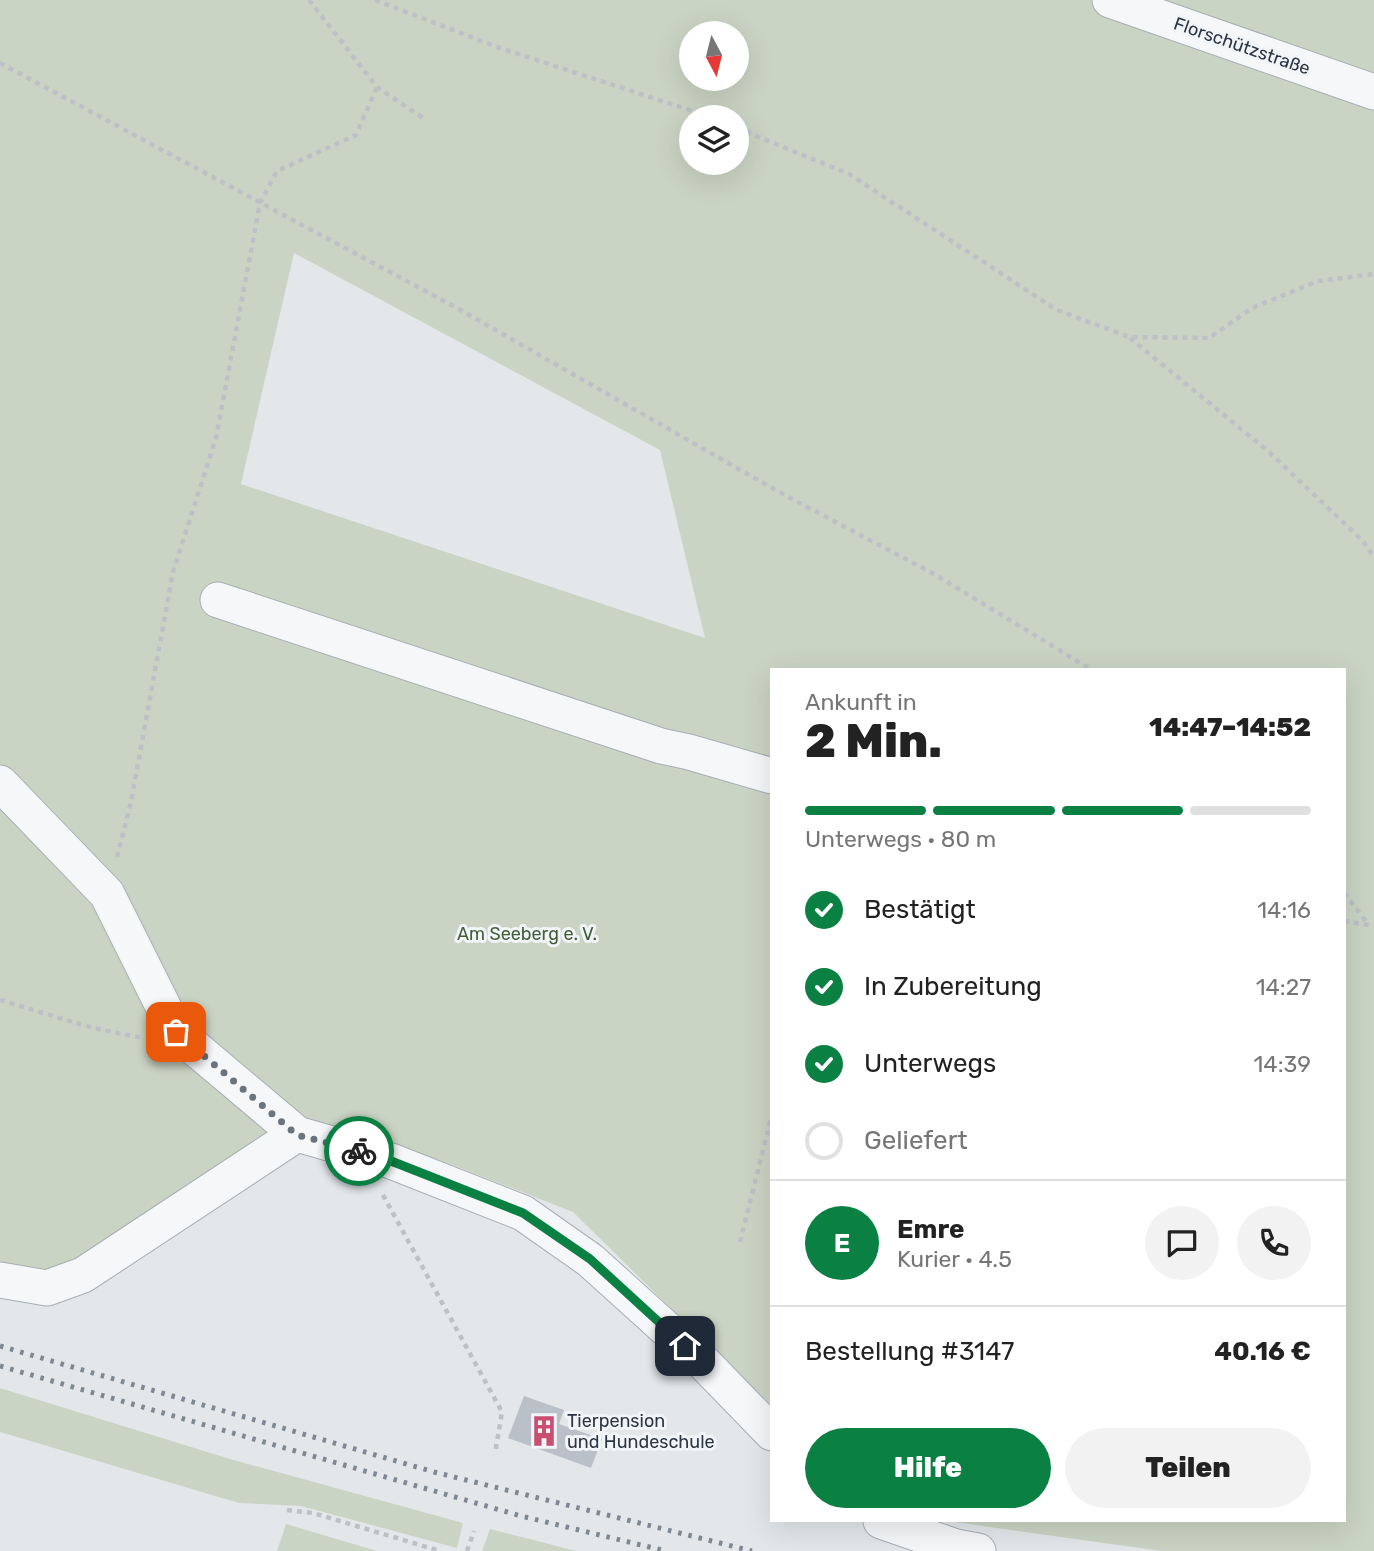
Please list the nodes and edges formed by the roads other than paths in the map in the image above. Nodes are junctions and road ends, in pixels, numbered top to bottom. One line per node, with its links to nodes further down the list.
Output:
1 (1110, 0): 2 (lane, Florschützstraße)
2 (1374, 92)
3 (218, 600): 4 (lane)
4 (770, 775)
5 (0, 783): 6 (lane)
6 (297, 1135): 7 (lane); 8 (lane)
7 (0, 1280)
8 (770, 1431)
9 (884, 1522): 10 (lane)
10 (978, 1551)

